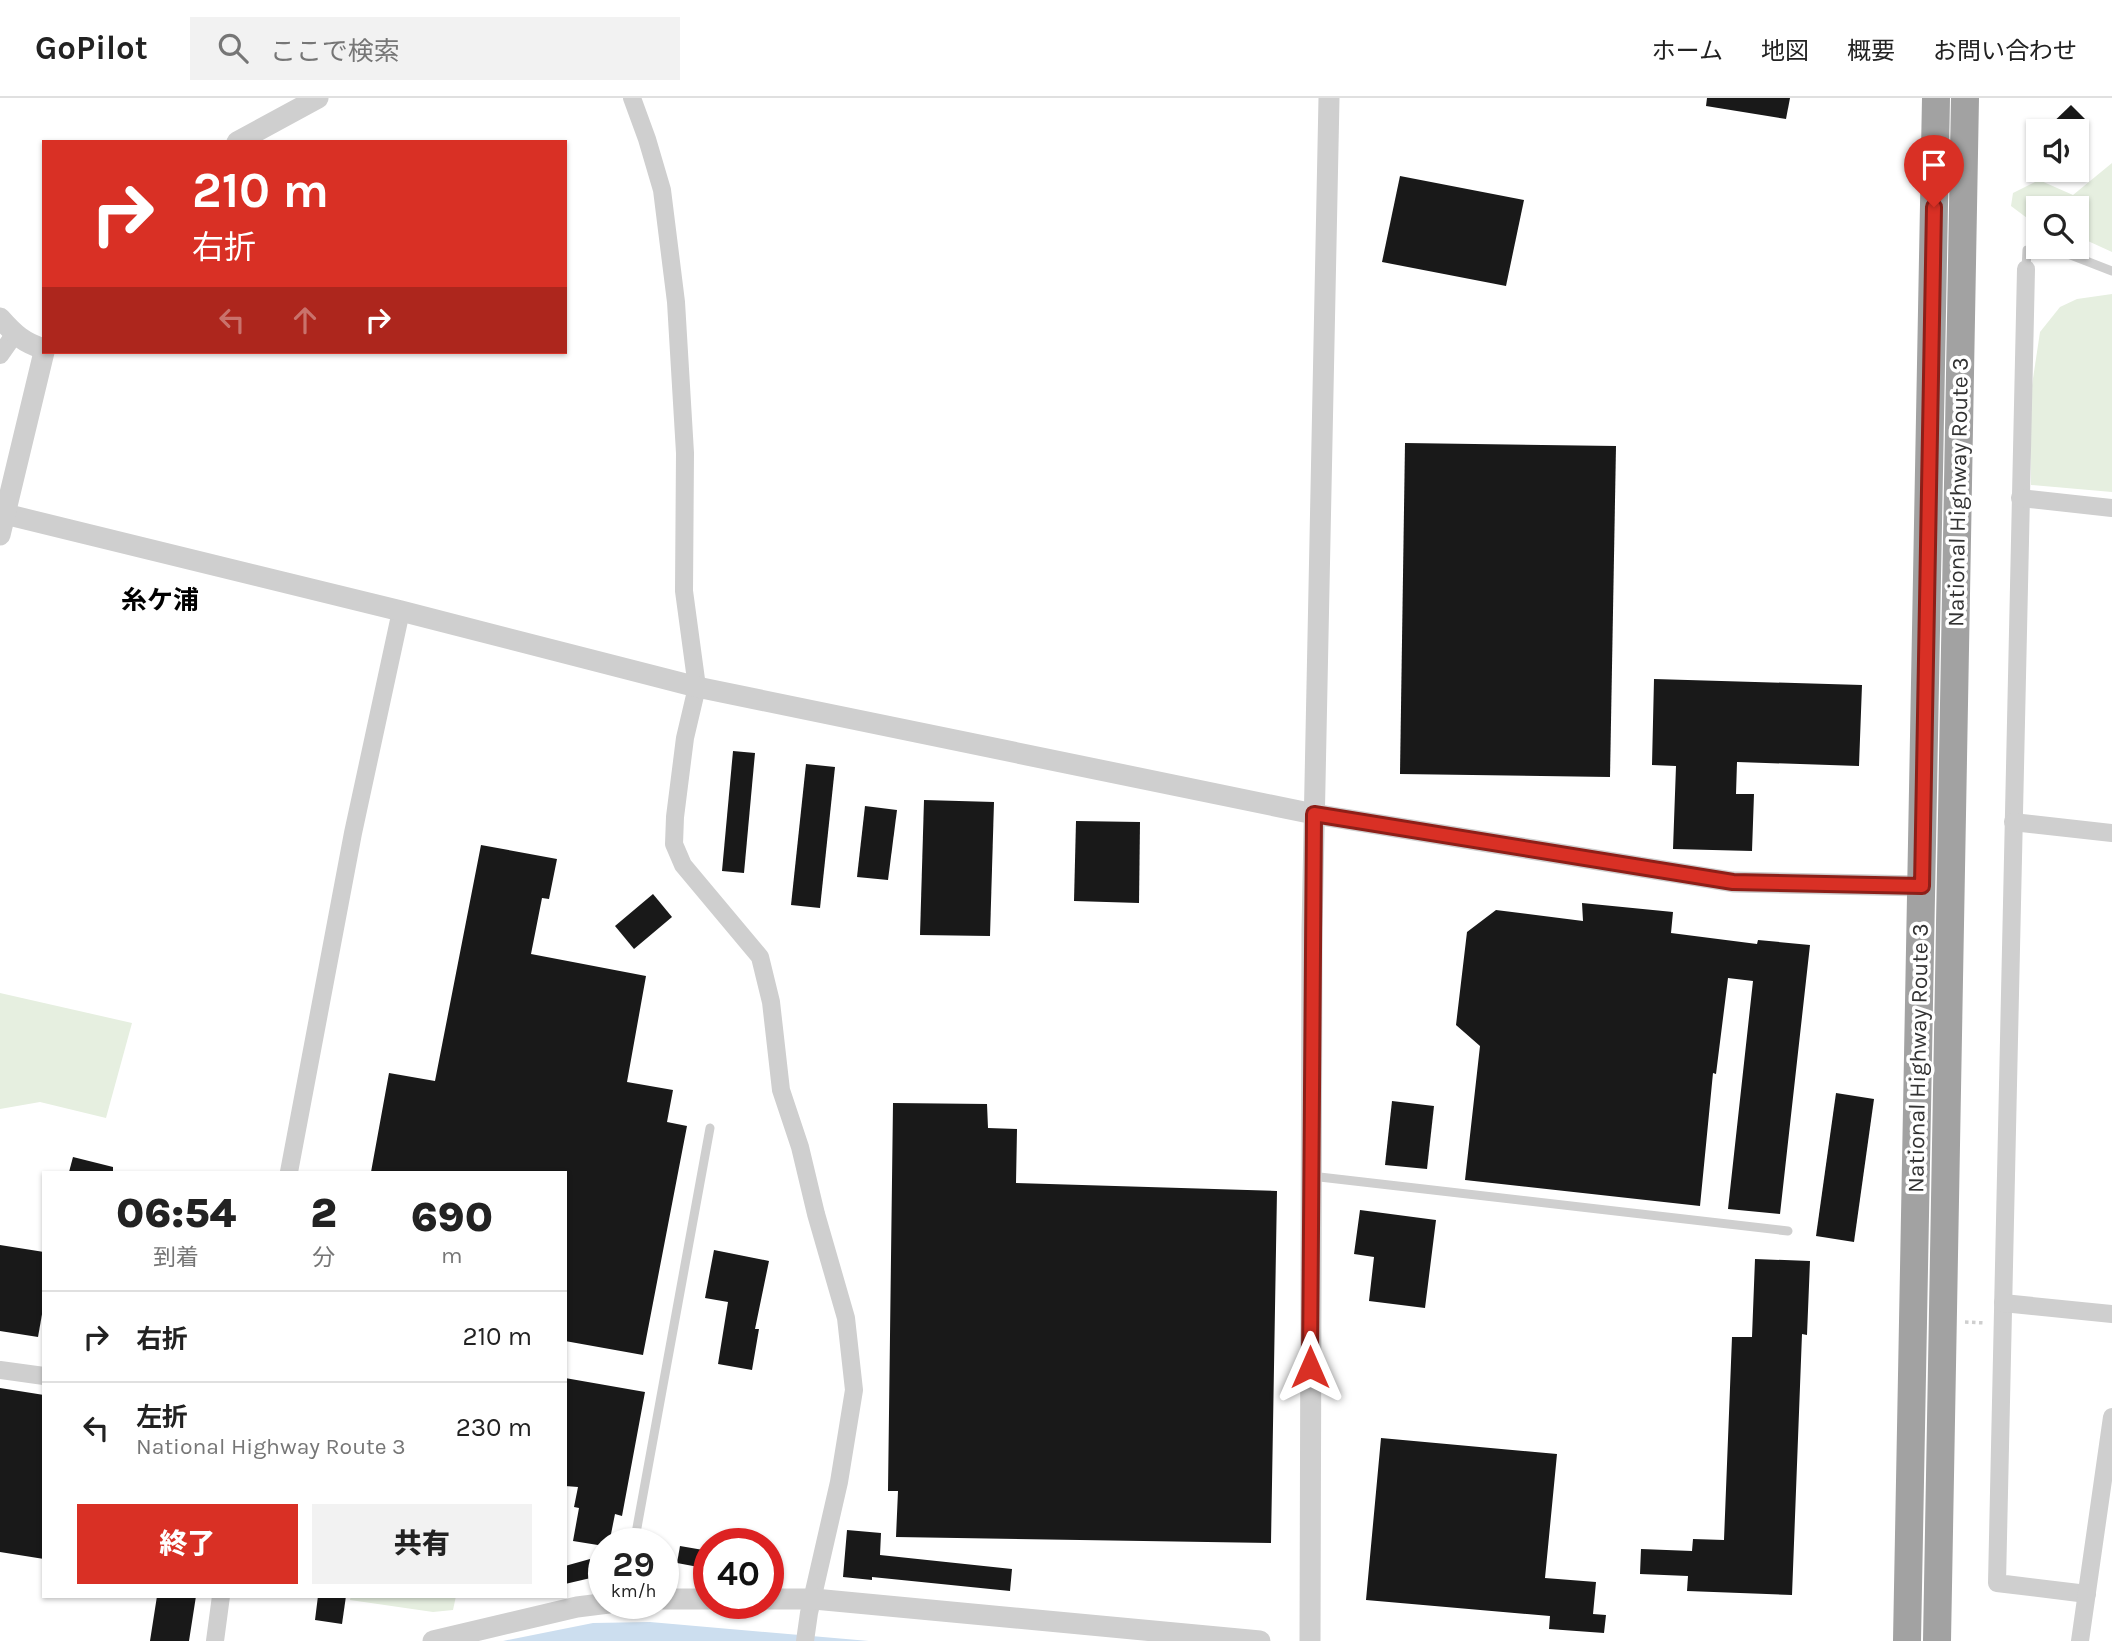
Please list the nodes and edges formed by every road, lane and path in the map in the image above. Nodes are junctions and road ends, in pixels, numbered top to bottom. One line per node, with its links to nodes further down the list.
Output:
1 (318, 98): 6 (street)
2 (632, 98): 20 (street)
3 (1329, 98): 21 (street)
4 (1936, 98): 24 (highway, National Highway Route 3)
5 (1965, 98): 31 (highway, National Highway Route 3)
6 (241, 140)
7 (2026, 259): 9 (lane)
8 (2081, 259): 10 (lane)
9 (2026, 269): 16 (street)
10 (2112, 271)
11 (0, 318): 12 (street)
12 (14, 335): 13 (street); 15 (street)
13 (42, 350)
14 (43, 354): 18 (street)
15 (0, 355)
16 (2020, 498): 17 (street); 22 (street)
17 (2112, 508)
18 (2, 521): 19 (street)
19 (401, 611): 20 (street); 26 (street)
20 (697, 687): 21 (street); 41 (street)
21 (1314, 814): 24 (street); 27 (street)
22 (2013, 822): 23 (street); 29 (street)
23 (2112, 833)
24 (1922, 886): 47 (highway, National Highway Route 3)
25 (710, 1128): 36 (lane)
26 (289, 1171)
27 (1310, 1176): 28 (lane); 46 (street)
28 (1788, 1231)
29 (2003, 1303): 30 (street); 32 (street)
30 (2112, 1314)
31 (1944, 1322): 32 (path); 48 (highway, National Highway Route 3)
32 (2002, 1324): 37 (street)
33 (0, 1370): 34 (street)
34 (42, 1377)
35 (2112, 1417): 37 (street)
36 (637, 1528)
37 (2087, 1594): 49 (street)
38 (221, 1598): 42 (street)
39 (784, 1602): 41 (street)
40 (588, 1606): 43 (street)
41 (811, 1606): 44 (street); 45 (street)
42 (215, 1641)
43 (433, 1641)
44 (806, 1641)
45 (1260, 1641)
46 (1310, 1641)
47 (1907, 1641)
48 (1937, 1641)
49 (2080, 1641)

